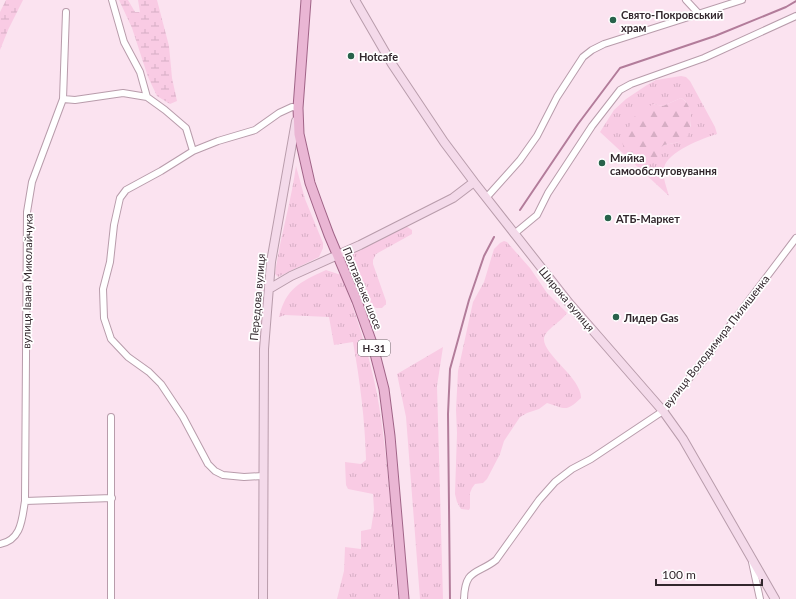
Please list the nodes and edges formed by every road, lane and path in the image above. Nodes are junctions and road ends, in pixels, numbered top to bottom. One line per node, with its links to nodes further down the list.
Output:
1 (112, 0): 9 (street)
2 (306, 0): 11 (main road, Передова вулиця / Н-31)
3 (355, 0): 13 (main road, Широка вулиця)
4 (686, 0): 7 (street)
5 (742, 0): 7 (street)
6 (66, 12): 10 (street, вулиця Івана Миколайчука)
7 (699, 14): 14 (street)
8 (796, 16): 15 (street)
9 (147, 97): 10 (street); 12 (street)
10 (63, 99): 23 (street, вулиця Івана Миколайчука)
11 (298, 108): 12 (street); 17 (main road, Полтавське шосе / Н-31); 18 (main road, Передова вулиця)
12 (193, 151): 21 (street)
13 (474, 182): 14 (main road, Широка вулиця); 17 (main road)
14 (486, 198): 15 (main road, Широка вулиця)
15 (514, 234): 19 (main road, Широка вулиця)
16 (796, 238): 19 (street, вулиця Володимира Пилишенка)
17 (337, 255): 18 (main road); 28 (main road, Полтавське шосе / Н-31)
18 (269, 290): 21 (main road, Передова вулиця)
19 (662, 411): 25 (main road, Широка вулиця); 29 (street, вулиця Володимира Пилишенка)
20 (111, 417): 22 (street)
21 (263, 476): 27 (main road, Передова вулиця)
22 (112, 498): 23 (street); 26 (street)
23 (25, 501): 24 (street, вулиця Івана Миколайчука)
24 (0, 544)
25 (751, 557): 30 (street); 31 (main road, Широка вулиця)
26 (111, 599)
27 (263, 599)
28 (404, 599)
29 (464, 599)
30 (760, 599)
31 (775, 599)

